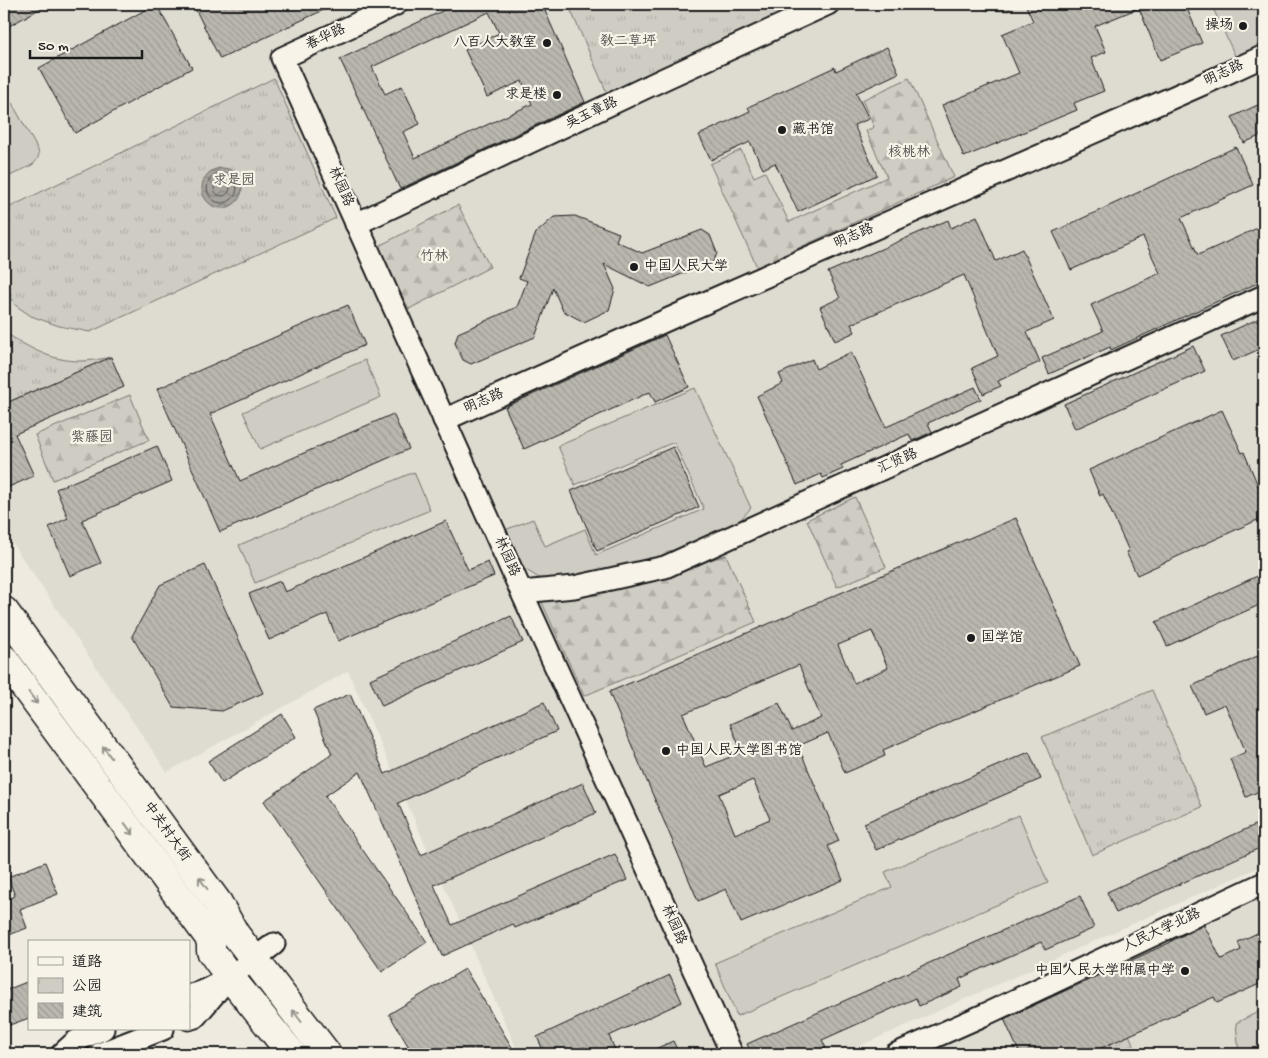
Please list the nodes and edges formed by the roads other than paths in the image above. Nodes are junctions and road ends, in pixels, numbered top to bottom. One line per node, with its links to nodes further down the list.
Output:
1 (396, 4): 4 (street, 春华路)
2 (828, 4): 5 (street, 吴玉章路)
3 (1264, 56): 7 (street, 明志路)
4 (282, 58): 5 (street, 林园路)
5 (356, 224): 7 (street, 林园路)
6 (1264, 296): 8 (street, 汇贤路)
7 (444, 420): 8 (street, 林园路)
8 (522, 592): 22 (street, 林园路)
9 (4, 611): 12 (main road, 中关村大街, one-way to 9)
10 (7, 668): 13 (main road, 中关村大街, one-way to 13)
11 (1264, 883): 23 (street, 人民大学北路)
12 (264, 952): 13 (street); 21 (main road, 中关村大街, one-way to 12)
13 (230, 976): 14 (street); 15 (street); 20 (main road, 中关村大街)
14 (190, 995)
15 (190, 1018)
16 (102, 1030): 18 (street)
17 (160, 1030): 19 (street)
18 (72, 1050)
19 (99, 1054)
20 (292, 1054)
21 (327, 1054)
22 (732, 1054)
23 (896, 1054)

